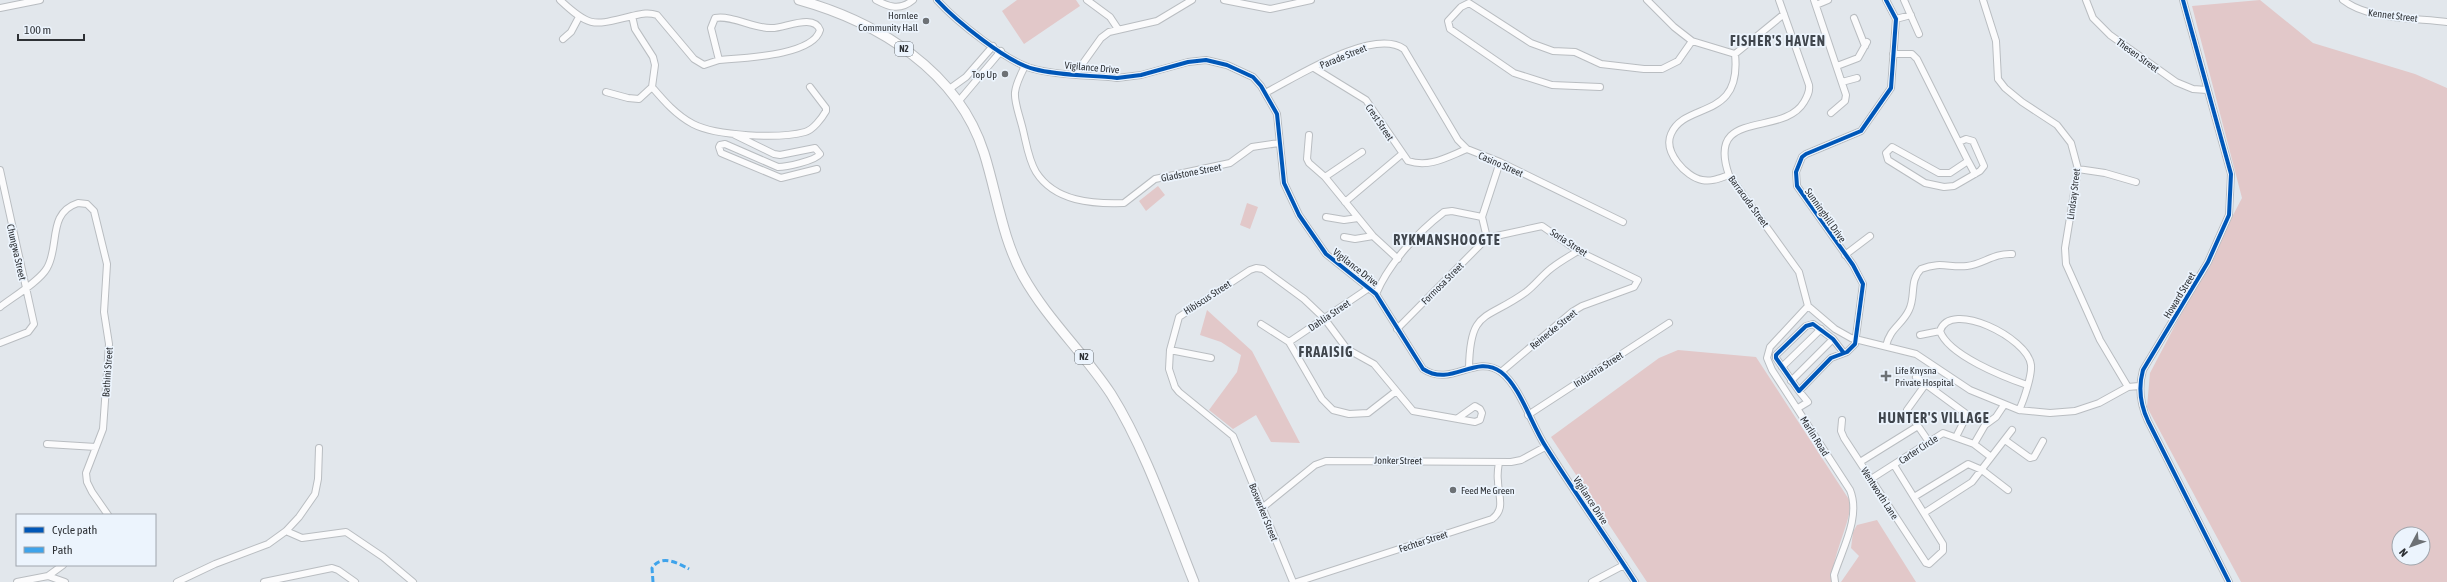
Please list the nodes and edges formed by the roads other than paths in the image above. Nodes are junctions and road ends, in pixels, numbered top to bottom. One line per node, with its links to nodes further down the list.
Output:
1 (40, 0): 21 (street)
2 (560, 0): 25 (street)
3 (799, 0): 47 (highway, N2)
4 (876, 0): 5 (street)
5 (913, 0)
6 (937, 0): 33 (street, Vigilance Drive)
7 (1086, 0): 29 (street)
8 (1192, 0): 29 (street)
9 (1224, 0): 10 (street)
10 (1311, 0)
11 (1647, 0): 32 (street)
12 (1779, 0): 22 (street, Barracuda Street)
13 (1828, 0): 20 (street)
14 (1886, 0): 27 (street)
15 (1904, 0): 23 (street)
16 (1983, 0): 63 (street, Lindsay Street)
17 (2086, 0): 48 (street, Thesen Street)
18 (2183, 0): 48 (street, Howard Street)
19 (2343, 0): 28 (street, Kennet Street)
20 (1815, 2): 39 (street)
21 (0, 8)
22 (1784, 14): 35 (street); 66 (street, Barracuda Street)
23 (1911, 15): 27 (street); 30 (street)
24 (632, 16): 25 (street); 37 (street); 44 (street)
25 (579, 17): 31 (street)
26 (1854, 18): 39 (street)
27 (1896, 19): 36 (street, Sunninghill Drive)
28 (2447, 22)
29 (1118, 29): 41 (street)
30 (1919, 34)
31 (563, 39)
32 (1692, 41): 35 (street); 46 (street)
33 (993, 46): 34 (street, Vigilance Drive); 47 (street)
34 (1001, 51): 38 (street, Vigilance Drive); 51 (street)
35 (1735, 54): 66 (street)
36 (1893, 54): 55 (street); 81 (street, Sunninghill Drive)
37 (719, 60): 37 (street)
38 (1025, 66): 41 (street, Vigilance Drive); 56 (street, Gladstone Street)
39 (1837, 66): 43 (street)
40 (1314, 68): 50 (street, Parade Street); 57 (street, Parade Street); 59 (street, Crest Street)
41 (1076, 74): 50 (street, Vigilance Drive)
42 (1857, 78): 43 (street)
43 (1842, 82): 52 (street)
44 (652, 87): 49 (street); 53 (street)
45 (810, 87): 53 (street)
46 (1600, 87)
47 (948, 90): 51 (highway, N2)
48 (2207, 90): 111 (street, Howard Street)
49 (606, 92)
50 (1265, 93): 56 (street, Vigilance Drive)
51 (958, 102): 155 (highway, N2)
52 (1831, 113)
53 (735, 135): 62 (street)
54 (1310, 135): 67 (street)
55 (1960, 142): 60 (street); 65 (street)
56 (1279, 143): 85 (street, Vigilance Drive)
57 (1467, 149): 59 (street, Casino Street); 61 (street, Casino Street)
58 (1362, 152): 67 (street)
59 (1402, 154): 70 (street)
60 (1968, 161): 65 (street); 65 (street)
61 (1500, 162): 72 (street); 74 (street, Casino Street)
62 (816, 169)
63 (2078, 169): 69 (street); 112 (street, Lindsay Street)
64 (0, 170): 68 (street, Chungwa Street)
65 (1975, 174)
66 (1729, 175): 87 (street, Barracuda Street)
67 (1326, 177): 70 (street)
68 (1, 178): 83 (street, Chungwa Street)
69 (2136, 182)
70 (1346, 202): 73 (street)
71 (1326, 216): 73 (street)
72 (1482, 217): 78 (street); 82 (street)
73 (1358, 218): 75 (street)
74 (1623, 222)
75 (1373, 236): 77 (street); 82 (street)
76 (1870, 236): 81 (street)
77 (1344, 237)
78 (1487, 238): 79 (street, Soria Street); 93 (street, Formosa Street)
79 (1578, 251): 84 (street, Soria Street); 104 (street)
80 (2012, 254): 100 (street)
81 (1845, 255): 97 (street, Sunninghill Drive)
82 (1398, 259): 86 (street)
83 (25, 287): 88 (street, Chungwa Street); 99 (street, Chungwa Street); 130 (street, Bathini Street)
84 (1634, 287): 106 (street, Reinecke Street)
85 (1369, 288): 86 (street, Vigilance Drive); 89 (street, Dahlia Street)
86 (1376, 294): 93 (street, Vigilance Drive)
87 (1808, 306): 97 (street); 116 (street, Marlin Road)
88 (0, 307)
89 (1324, 318): 98 (street, Dahlia Street); 101 (street, Hibiscus Street); 113 (street)
90 (1669, 323): 118 (street, Industria Street)
91 (1261, 324): 98 (street)
92 (1821, 328): 96 (street); 105 (street); 105 (street)
93 (1397, 329): 104 (street, Vigilance Drive)
94 (1940, 331): 95 (street); 110 (street); 110 (street)
95 (1920, 335)
96 (1833, 339): 102 (street); 108 (street)
97 (1857, 341): 100 (street); 102 (street)
98 (1289, 342): 113 (street)
99 (0, 343)
100 (1886, 346): 115 (street)
101 (1170, 350): 103 (street); 126 (street, Hibiscus Street)
102 (1843, 352): 114 (street)
103 (1211, 358)
104 (1470, 368): 106 (street, Vigilance Drive)
105 (1782, 368): 108 (street)
106 (1501, 372): 118 (street, Vigilance Drive)
107 (1916, 377): 109 (street)
108 (1791, 381): 114 (street)
109 (1925, 385): 121 (street); 123 (street)
110 (2026, 385): 117 (street)
111 (2139, 386): 112 (street); 161 (street, Howard Street)
112 (2128, 387): 117 (street)
113 (1396, 392): 119 (street)
114 (1799, 392): 116 (street)
115 (2004, 405): 117 (street); 129 (street)
116 (1798, 408): 160 (street, Marlin Road)
117 (2019, 410)
118 (1528, 415): 131 (street, Vigilance Drive)
119 (1458, 418)
120 (1842, 420): 135 (street, Wentworth Lane)
121 (1918, 426): 127 (street); 135 (street)
122 (2012, 430): 124 (street)
123 (1956, 437): 127 (street, Carter Circle); 129 (street, Carter Circle)
124 (2005, 440): 125 (street); 133 (street)
125 (2043, 441)
126 (1236, 442): 141 (street, Boswerker Street)
127 (1929, 442): 136 (street, Carter Circle)
128 (47, 444): 130 (street)
129 (1974, 444): 133 (street, Carter Circle)
130 (96, 447): 143 (street, Bathini Street)
131 (1545, 447): 134 (street, Jonker Street); 146 (street, Vigilance Drive)
132 (319, 448): 144 (street)
133 (1991, 457): 137 (street)
134 (1499, 462): 141 (street, Jonker Street); 157 (street, Fechter Street)
135 (1860, 462): 138 (street, Wentworth Lane)
136 (1894, 465): 138 (street, Carter Circle); 140 (street, Carter Circle)
137 (1982, 470): 139 (street); 140 (street); 142 (street)
138 (1871, 479): 145 (street, Wentworth Lane)
139 (2008, 490)
140 (1914, 497): 142 (street, Carter Circle)
141 (1262, 508): 156 (street, Boswerker Street)
142 (1924, 513): 145 (street, Carter Circle)
143 (107, 514)
144 (286, 531): 151 (street); 154 (street)
145 (1943, 551)
146 (1624, 565): 158 (street); 159 (street, Vigilance Drive)
147 (62, 566): 148 (street)
148 (48, 576): 149 (street); 150 (street)
149 (17, 582)
150 (64, 582)
151 (178, 582)
152 (264, 582): 153 (street)
153 (355, 582)
154 (413, 582)
155 (1194, 582)
156 (1293, 582)
157 (1297, 582)
158 (1592, 582)
159 (1635, 582)
160 (1835, 582)
161 (2229, 582)

